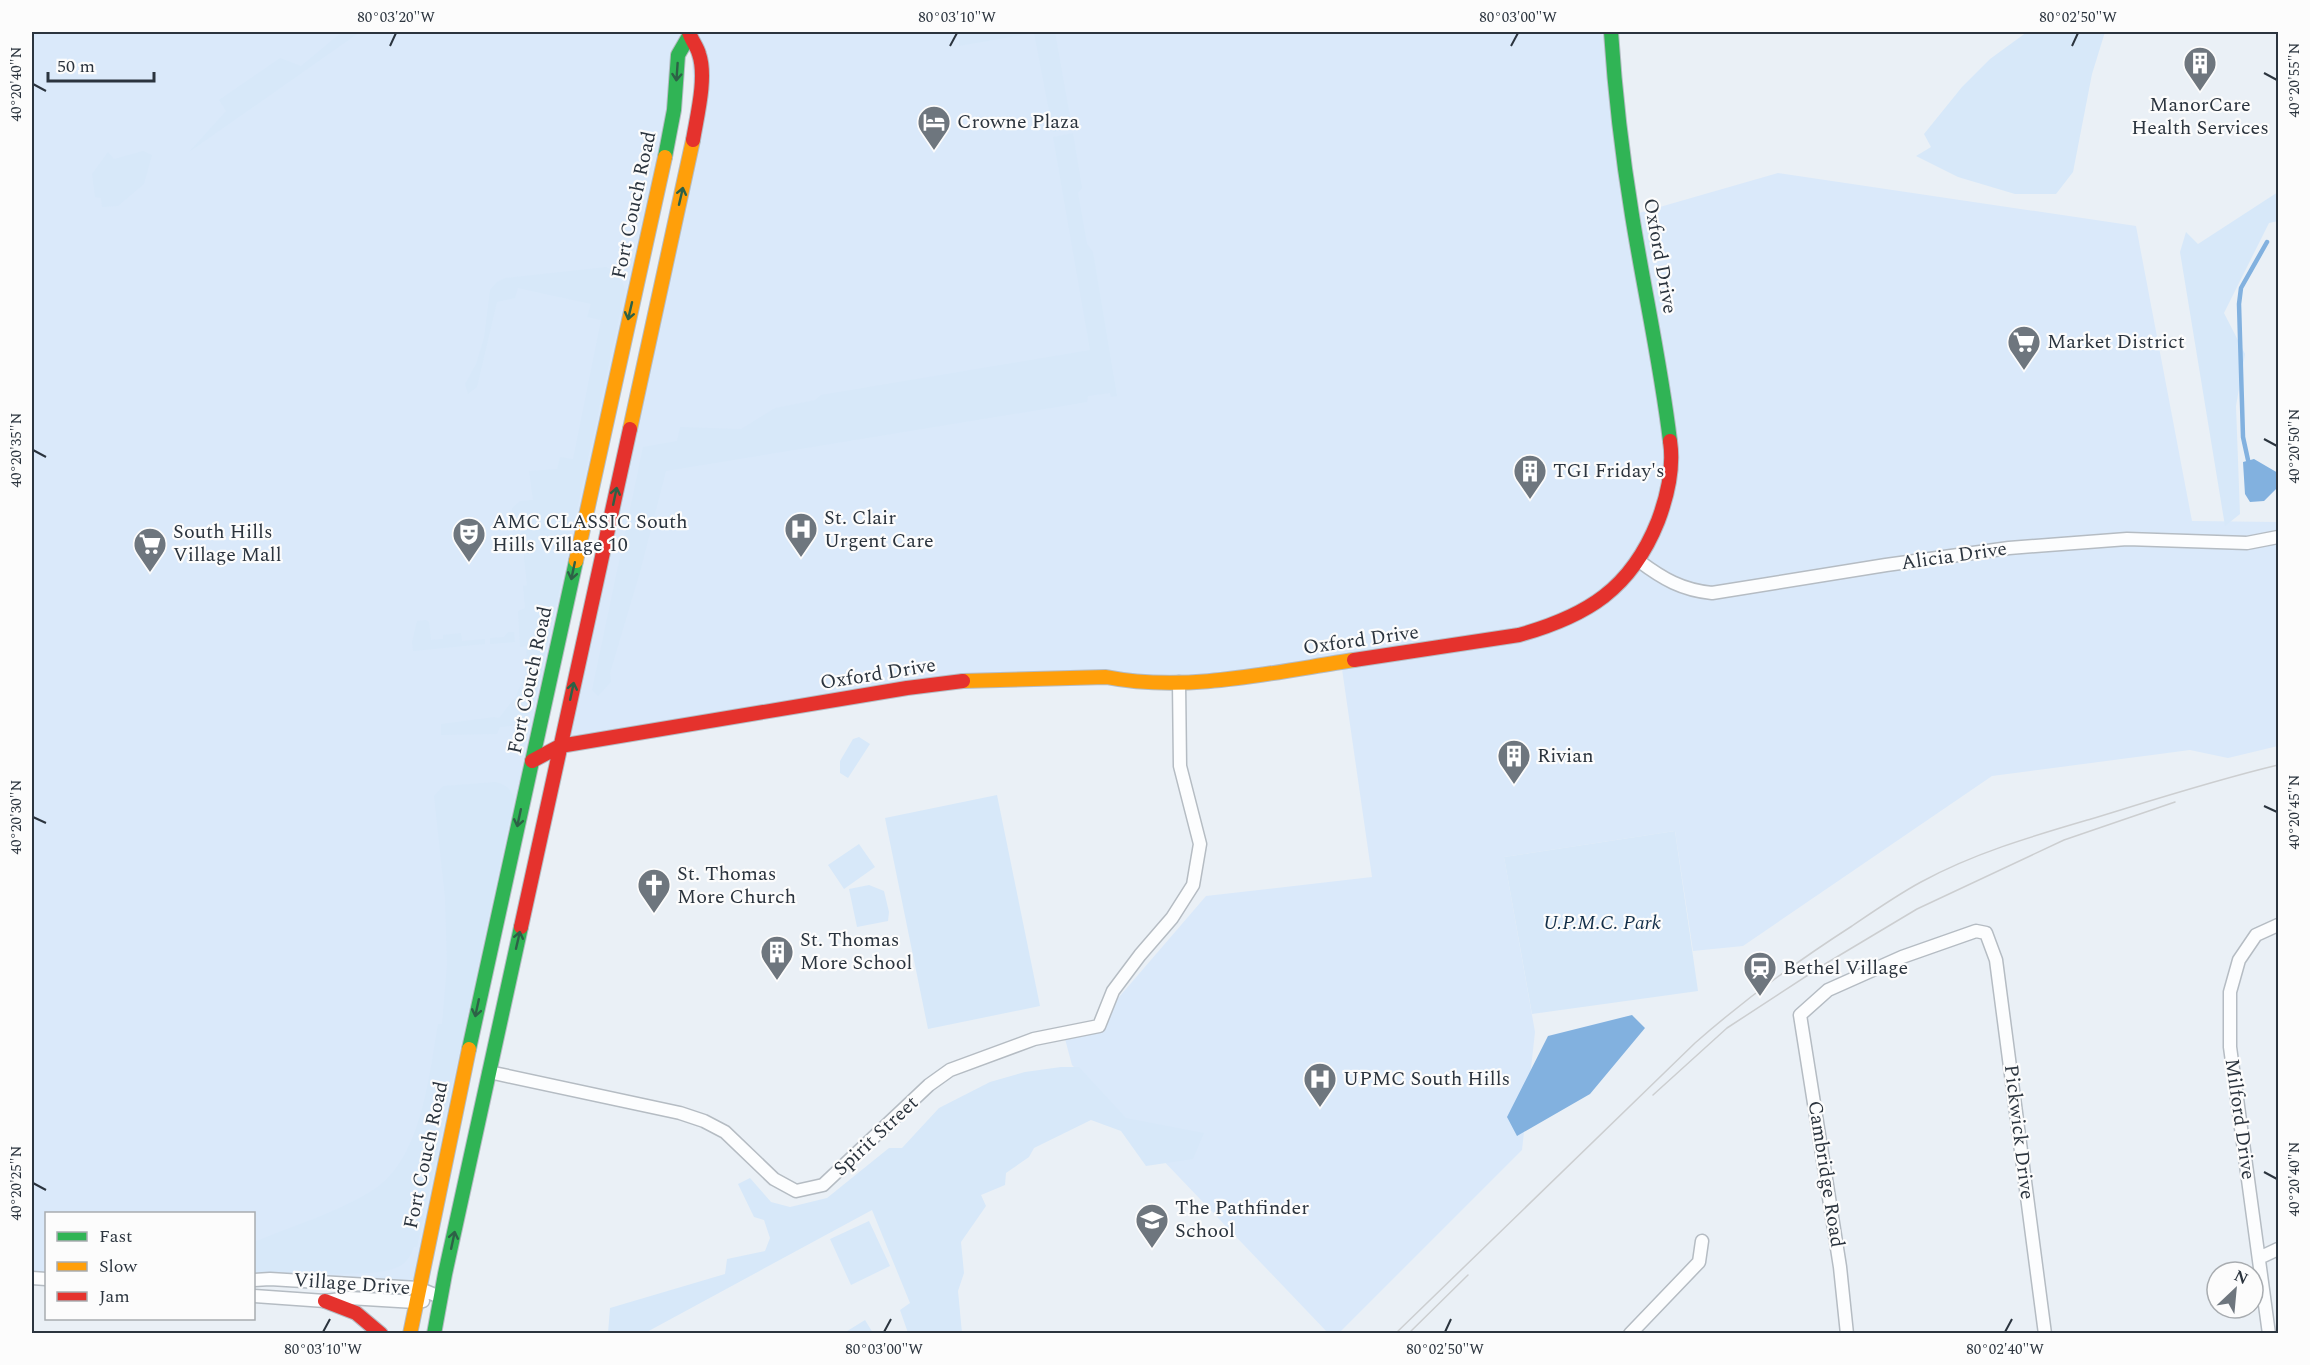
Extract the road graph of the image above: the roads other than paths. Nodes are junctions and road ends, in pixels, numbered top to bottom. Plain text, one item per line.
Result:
1 (1611, 32) edge
2 (689, 34) edge
3 (2278, 537) edge
4 (1639, 561) junction
5 (1179, 682) junction
6 (536, 739) junction
7 (560, 746) junction
8 (532, 760) junction
9 (2278, 925) edge
10 (1986, 933) joint
11 (489, 1072) junction
12 (1702, 1241) dead end
13 (2278, 1249) edge
14 (2259, 1258) junction
15 (255, 1280) edge
16 (416, 1295) junction
17 (255, 1296) edge
18 (441, 1297) junction
19 (325, 1301) junction
20 (381, 1334) edge
21 (410, 1334) edge
22 (434, 1334) edge
23 (1630, 1334) edge
24 (1847, 1334) edge
25 (2045, 1334) edge
26 (2269, 1334) edge

1 - 4 street, Oxford Drive
2 -> 6 street, Fort Couch Road
7 -> 2 street, Fort Couch Road
3 - 4 street, Alicia Drive
4 - 5 street, Oxford Drive
5 - 7 street, Oxford Drive
5 - 11 street, Spirit Street
6 - 7 street
6 - 8 street, Fort Couch Road
7 - 8 street, Oxford Drive
11 -> 7 street, Fort Couch Road
8 -> 16 street, Fort Couch Road
9 - 14 street, Milford Drive
10 - 24 street, Cambridge Road
10 - 25 street, Pickwick Drive
18 -> 11 street, Fort Couch Road
12 - 23 street
13 - 14 street
14 - 26 street, Milford Drive
15 - 16 street, Village Drive
16 - 18 street, Village Drive
16 - 19 street, Village Drive
16 - 21 street, Fort Couch Road
17 - 19 street, Village Drive
18 - 22 street, Fort Couch Road
19 - 20 street

